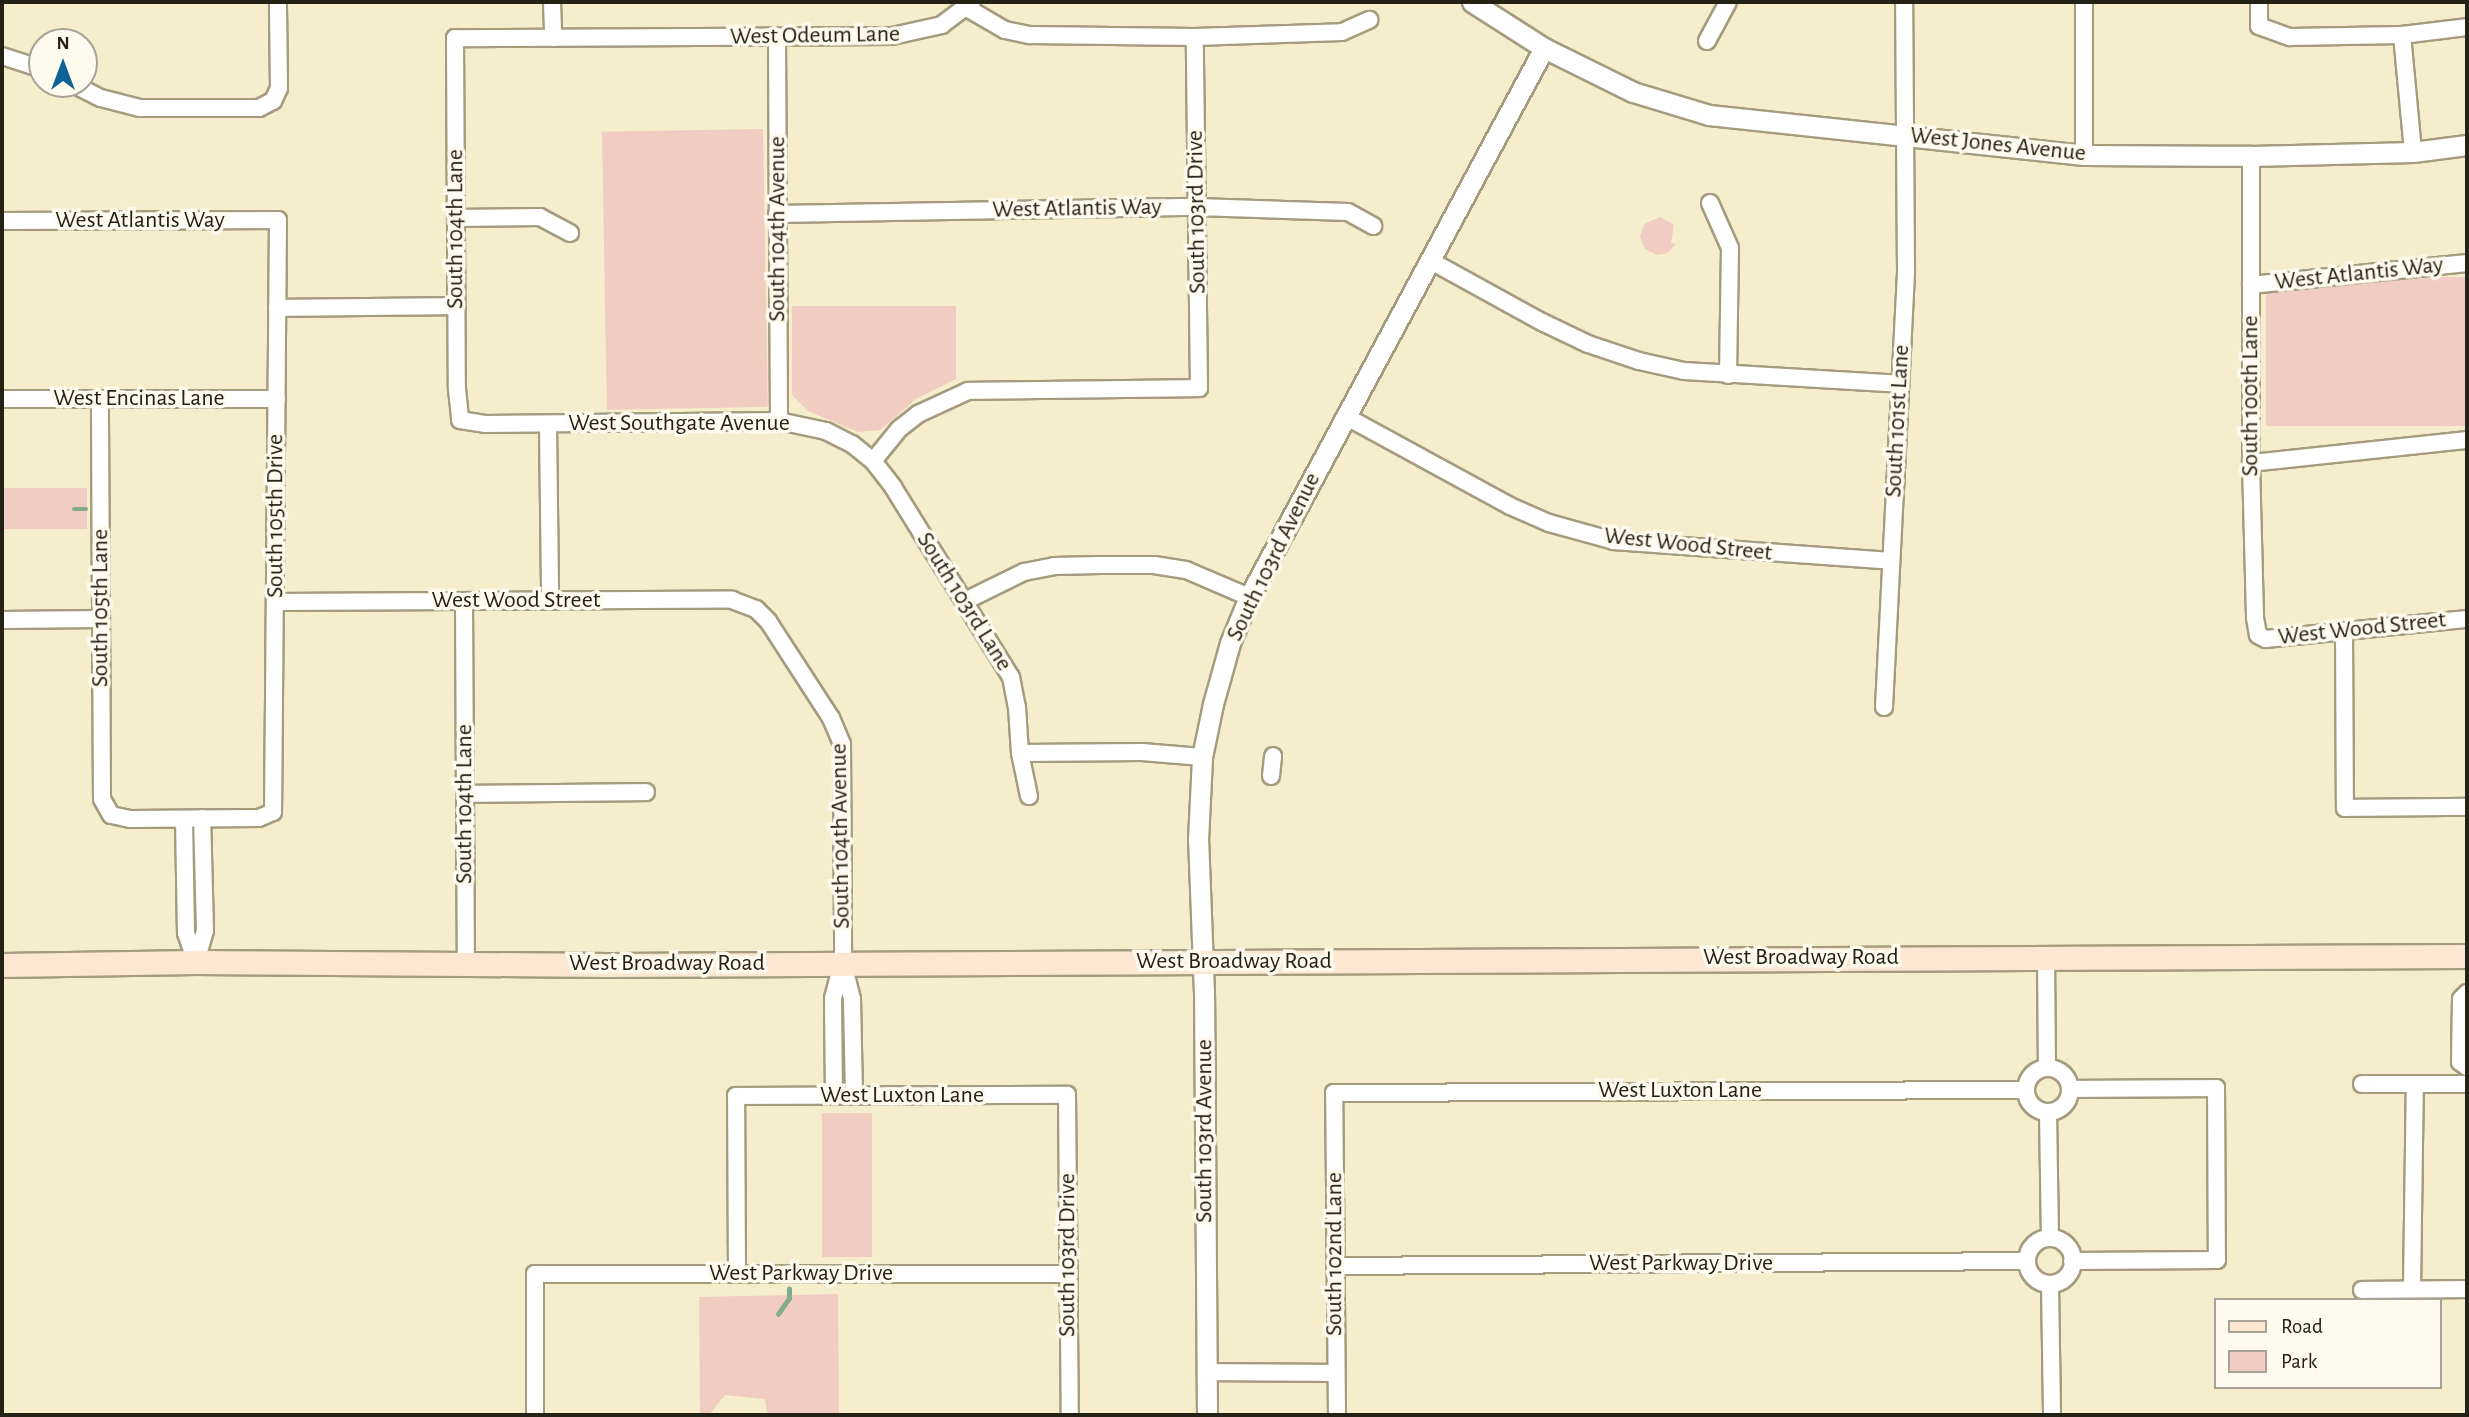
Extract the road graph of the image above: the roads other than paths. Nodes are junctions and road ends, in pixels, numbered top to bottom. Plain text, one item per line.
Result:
1 (278, 2) edge
2 (552, 2) edge
3 (1472, 2) edge
4 (1728, 2) edge
5 (1904, 2) edge
6 (2084, 2) edge
7 (2259, 2) edge
8 (969, 5) edge
9 (1369, 20) dead end
10 (2467, 27) edge
11 (2402, 34) junction
12 (1195, 37) junction
13 (455, 38) joint
14 (553, 38) junction
15 (777, 38) junction
16 (1707, 41) dead end
17 (1544, 48) junction
18 (2, 56) edge
19 (28, 64) edge
20 (98, 96) edge
21 (1907, 135) junction
22 (2467, 145) edge
23 (2413, 152) junction
24 (2084, 155) junction
25 (2251, 156) junction
26 (1710, 202) dead end
27 (1197, 207) junction
28 (777, 214) junction
29 (457, 218) junction
30 (278, 220) joint
31 (2, 221) edge
32 (1373, 226) dead end
33 (570, 233) dead end
34 (1431, 261) junction
35 (2467, 263) edge
36 (2251, 285) junction
37 (457, 306) junction
38 (277, 307) junction
39 (1728, 375) junction
40 (1900, 384) junction
41 (277, 398) junction
42 (2, 399) edge
43 (100, 399) junction
44 (1345, 416) junction
45 (460, 420) joint
46 (779, 421) junction
47 (548, 425) junction
48 (2467, 440) edge
49 (873, 461) junction
50 (2251, 463) junction
51 (1890, 561) junction
52 (1249, 597) junction
53 (464, 601) junction
54 (550, 601) junction
55 (965, 601) junction
56 (275, 602) junction
57 (756, 609) joint
58 (101, 619) junction
59 (2467, 619) edge
60 (2, 620) edge
61 (2344, 632) junction
62 (2258, 635) joint
63 (1884, 707) dead end
64 (1020, 753) junction
65 (1273, 756) dead end
66 (1202, 757) junction
67 (1270, 776) dead end
68 (646, 792) dead end
69 (466, 794) junction
70 (1029, 796) dead end
71 (2467, 807) edge
72 (202, 818) junction
73 (184, 819) junction
74 (2046, 956) junction
75 (2467, 956) edge
76 (196, 962) junction
77 (1202, 962) junction
78 (843, 963) junction
79 (2, 965) edge
80 (466, 966) junction
81 (2467, 993) edge
82 (2467, 1067) edge
83 (2047, 1068) junction
84 (2362, 1084) dead end
85 (2415, 1084) junction
86 (2467, 1084) edge
87 (2070, 1089) junction
88 (2025, 1090) junction
89 (1334, 1093) joint
90 (1067, 1095) joint
91 (834, 1096) junction
92 (854, 1096) junction
93 (2048, 1112) junction
94 (2050, 1238) junction
95 (2027, 1261) junction
96 (2072, 1261) junction
97 (1335, 1266) junction
98 (737, 1274) junction
99 (1067, 1274) junction
100 (2050, 1283) junction
101 (2412, 1289) junction
102 (2467, 1289) edge
103 (2362, 1290) dead end
104 (1207, 1372) junction
105 (1336, 1373) junction
106 (535, 1415) edge
107 (1070, 1415) edge
108 (1208, 1415) edge
109 (1337, 1415) edge
110 (2052, 1415) edge

1 - 20 street
2 - 14 street
3 - 17 street
4 - 16 street
5 - 21 street, South 101st Lane
6 - 24 street
7 - 11 street
8 - 12 street, West Odeum Lane
8 - 15 street, West Odeum Lane
9 - 12 street, West Odeum Lane
10 - 11 street
11 - 23 street
12 - 27 street, South 103rd Drive
13 - 14 street, West Odeum Lane
13 - 29 street, South 104th Lane
14 - 15 street, West Odeum Lane
15 - 28 street, South 104th Avenue
17 - 21 street, West Jones Avenue
17 - 34 street, South 103rd Avenue
18 - 19 street
21 - 24 street, West Jones Avenue
21 - 40 street, South 101st Lane
22 - 23 street, West Jones Avenue
23 - 25 street, West Jones Avenue
24 - 25 street, West Jones Avenue
25 - 36 street, South 100th Lane
26 - 39 street
27 - 28 street, West Atlantis Way
27 - 32 street, West Atlantis Way
27 - 49 street, South 103rd Drive
28 - 46 street, South 104th Avenue
29 - 33 street
29 - 37 street, South 104th Lane
30 - 31 street, West Atlantis Way
30 - 38 street, South 105th Drive
34 - 39 street
34 - 44 street, South 103rd Avenue
35 - 36 street, West Atlantis Way
36 - 50 street, South 100th Lane
37 - 38 street
37 - 45 street, South 104th Lane
38 - 41 street, South 105th Drive
39 - 40 street
40 - 51 street, South 101st Lane
41 - 43 street, West Encinas Lane
41 - 56 street, South 105th Drive
42 - 43 street, West Encinas Lane
43 - 58 street, South 105th Lane
44 - 51 street, West Wood Street
44 - 52 street, South 103rd Avenue
45 - 47 street, West Southgate Avenue
46 - 47 street, West Southgate Avenue
46 - 49 street, West Southgate Avenue
47 - 54 street
48 - 50 street
49 - 55 street, South 103rd Lane
50 - 62 street, South 100th Lane
51 - 63 street, South 101st Lane
52 - 55 street
52 - 66 street, South 103rd Avenue
53 - 54 street, West Wood Street
53 - 56 street, West Wood Street
53 - 69 street, South 104th Lane
54 - 57 street, West Wood Street
55 - 64 street, South 103rd Lane
56 - 72 street, South 105th Drive
57 - 78 street, South 104th Avenue
58 - 60 street
58 - 73 street, South 105th Lane
59 - 61 street, West Wood Street
61 - 62 street, West Wood Street
61 - 71 street
64 - 66 street
64 - 70 street, South 103rd Lane
65 - 67 street
66 - 77 street, South 103rd Avenue
68 - 69 street
69 - 80 street, South 104th Lane
72 - 73 street
72 - 76 street
73 - 76 street
74 - 75 main road, West Broadway Road
74 - 77 main road, West Broadway Road
74 - 83 street
76 - 79 main road, West Broadway Road
76 - 80 main road, West Broadway Road
77 - 78 main road, West Broadway Road
77 - 104 street, South 103rd Avenue
78 - 80 main road, West Broadway Road
78 - 91 street
78 - 92 street
81 - 82 street
83 - 87 street
83 - 88 street
84 - 85 street
85 - 86 street
85 - 101 street
87 - 93 street
87 - 96 street
88 - 89 street, West Luxton Lane
88 - 93 street
89 - 97 street, South 102nd Lane
90 - 92 street, West Luxton Lane
90 - 99 street, South 103rd Drive
91 - 92 street, West Luxton Lane
91 - 98 street, West Luxton Lane
93 - 94 street
94 - 95 street
94 - 96 street
95 - 97 street, West Parkway Drive
95 - 100 street
96 - 100 street
97 - 105 street, South 102nd Lane
98 - 99 street, West Parkway Drive
98 - 106 street, West Parkway Drive
99 - 107 street, South 103rd Drive
100 - 110 street
101 - 102 street
101 - 103 street
104 - 105 street
104 - 108 street, South 103rd Avenue
105 - 109 street, South 102nd Lane

